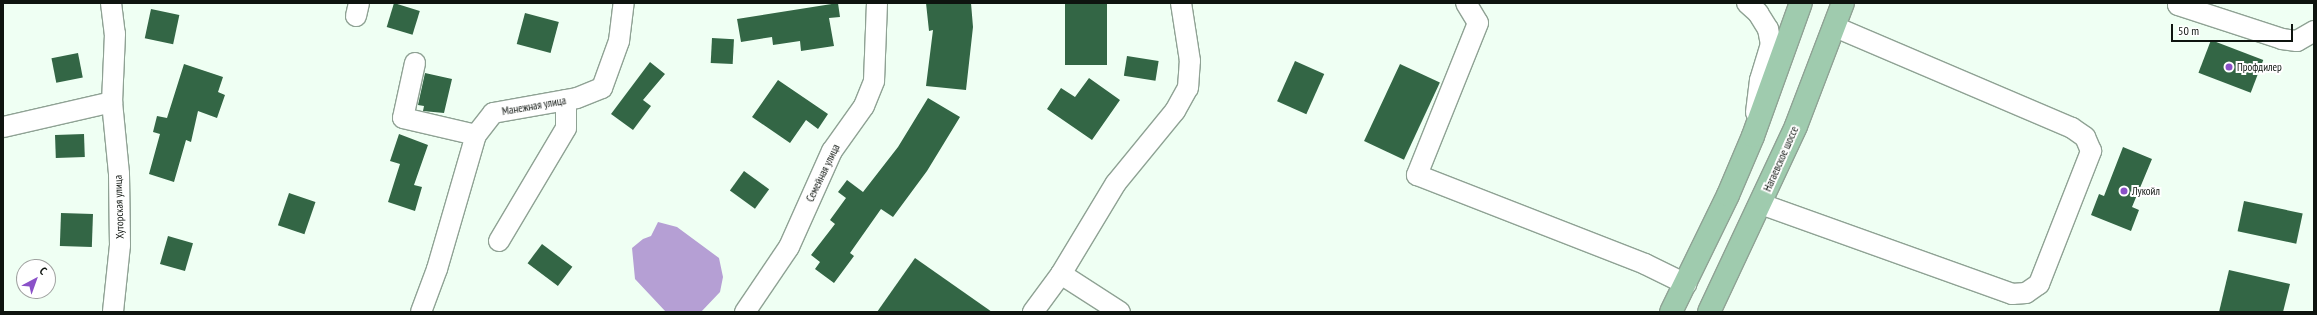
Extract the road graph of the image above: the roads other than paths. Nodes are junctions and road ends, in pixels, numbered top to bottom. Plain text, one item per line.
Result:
1 (111, 3) edge
2 (624, 3) edge
3 (877, 3) edge
4 (1181, 3) edge
5 (1466, 3) edge
6 (1747, 3) edge
7 (1801, 3) edge
8 (1843, 3) edge
9 (2176, 4) edge
10 (1835, 27) junction
11 (2314, 31) edge
12 (415, 63) dead end
13 (566, 100) junction
14 (112, 102) junction
15 (3, 127) edge
16 (476, 135) junction
17 (1753, 136) junction
18 (1761, 204) junction
19 (499, 241) dead end
20 (1061, 274) junction
21 (1686, 284) junction
22 (113, 312) edge
23 (421, 312) edge
24 (745, 312) edge
25 (1033, 312) edge
26 (1120, 312) edge
27 (1671, 312) edge
28 (1710, 312) edge

1 - 14 street, Хуторская улица
2 - 13 street, Манежная улица
3 - 24 street, Семейная улица
4 - 20 street
5 - 21 street
6 - 17 street
7 - 17 main road
8 - 10 main road, Нагаевское шоссе
9 - 11 street
10 - 18 main road, Нагаевское шоссе
10 - 18 street
12 - 16 street
13 - 16 street, Манежная улица
13 - 19 street
14 - 15 street
14 - 22 street, Хуторская улица
16 - 23 street, Манежная улица
17 - 21 main road
18 - 28 main road, Нагаевское шоссе
20 - 25 street
20 - 26 street
21 - 27 main road

